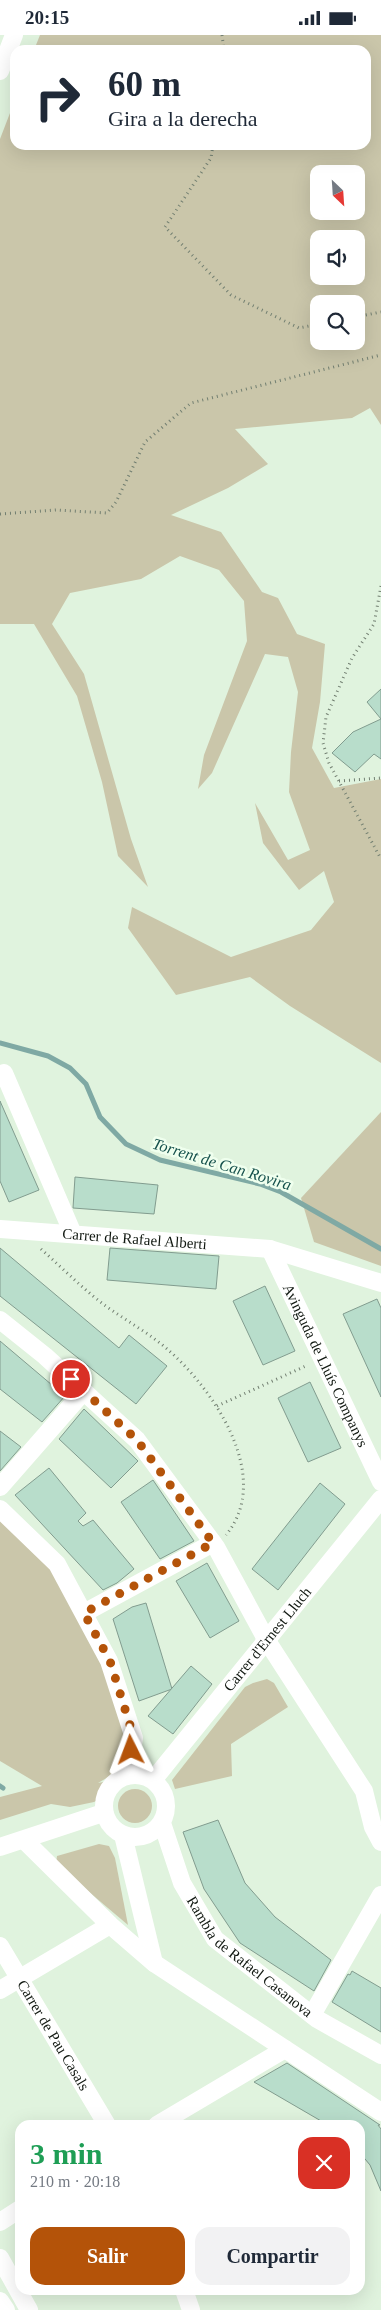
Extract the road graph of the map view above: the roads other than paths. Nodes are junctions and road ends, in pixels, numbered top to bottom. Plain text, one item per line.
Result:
1 (10, 45) edge
2 (0, 71) edge
3 (4, 1073) dead end
4 (0, 1229) edge
5 (73, 1234) junction
6 (270, 1249) junction
7 (381, 1283) edge
8 (0, 1320) edge
9 (84, 1391) junction
10 (381, 1482) edge
11 (0, 1487) edge
12 (381, 1499) edge
13 (0, 1509) edge
14 (214, 1545) junction
15 (84, 1613) junction
16 (267, 1641) junction
17 (129, 1775) junction
18 (154, 1779) junction
19 (364, 1791) junction
20 (381, 1798) edge
21 (103, 1813) junction
22 (162, 1823) junction
23 (123, 1835) junction
24 (24, 1840) junction
25 (381, 1842) edge
26 (0, 1847) edge
27 (381, 1895) edge
28 (110, 1925) junction
29 (0, 1945) edge
30 (154, 1963) junction
31 (20, 1978) junction
32 (0, 1990) edge
33 (312, 2015) junction
34 (285, 2049) junction
35 (381, 2055) edge
36 (381, 2112) edge
37 (105, 2120) edge
38 (166, 2120) edge
39 (15, 2212) edge
40 (0, 2222) edge
41 (0, 2258) edge
42 (15, 2284) edge
43 (21, 2295) edge
44 (186, 2295) edge
45 (0, 2301) edge
46 (6, 2310) edge
47 (30, 2310) edge
48 (191, 2310) edge

1 - 2 street
3 - 5 street
4 - 5 street, Carrer de Rafael Alberti
5 - 6 street, Carrer de Rafael Alberti
6 - 7 street, Carrer de Rafael Alberti
6 - 10 street, Avinguda de Lluís Companys
8 - 9 street
9 - 11 street
9 - 14 street
12 - 16 street, Carrer d'Ernest Lluch
13 - 15 street
14 - 15 street
14 - 16 street
15 - 17 street
16 - 18 street, Carrer d'Ernest Lluch
16 - 19 street
17 - 18 street
17 - 21 street
18 - 22 street
19 - 20 street
19 - 25 street
21 - 23 street
21 - 24 street
22 - 23 street
22 - 33 street, Rambla de Rafael Casanova
23 - 30 street
24 - 26 street
24 - 28 street
27 - 33 street
28 - 30 street
28 - 31 street
29 - 31 street, Carrer de Pau Casals
30 - 34 street
31 - 32 street
31 - 37 street, Carrer de Pau Casals
33 - 35 street, Rambla de Rafael Casanova
34 - 36 street
34 - 38 street
39 - 40 street
41 - 42 street
43 - 47 street
44 - 48 street
45 - 46 street

